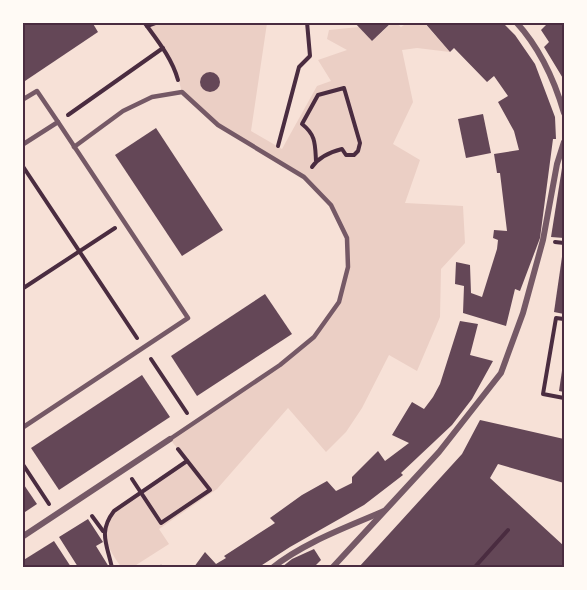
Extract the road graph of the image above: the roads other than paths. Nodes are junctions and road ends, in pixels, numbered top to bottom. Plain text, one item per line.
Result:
1 (516, 22) edge
2 (22, 100) edge
3 (564, 113) edge
4 (58, 122) junction
5 (564, 142) edge
6 (22, 146) edge
7 (75, 147) junction
8 (22, 428) edge
9 (170, 439) joint
10 (387, 510) junction
11 (22, 537) edge
12 (272, 567) edge
13 (332, 567) edge

1 - 3 street
2 - 4 lane
4 - 6 lane
4 - 7 lane
5 - 10 street
7 - 8 lane
7 - 9 lane
9 - 11 street
10 - 12 street
10 - 13 street

